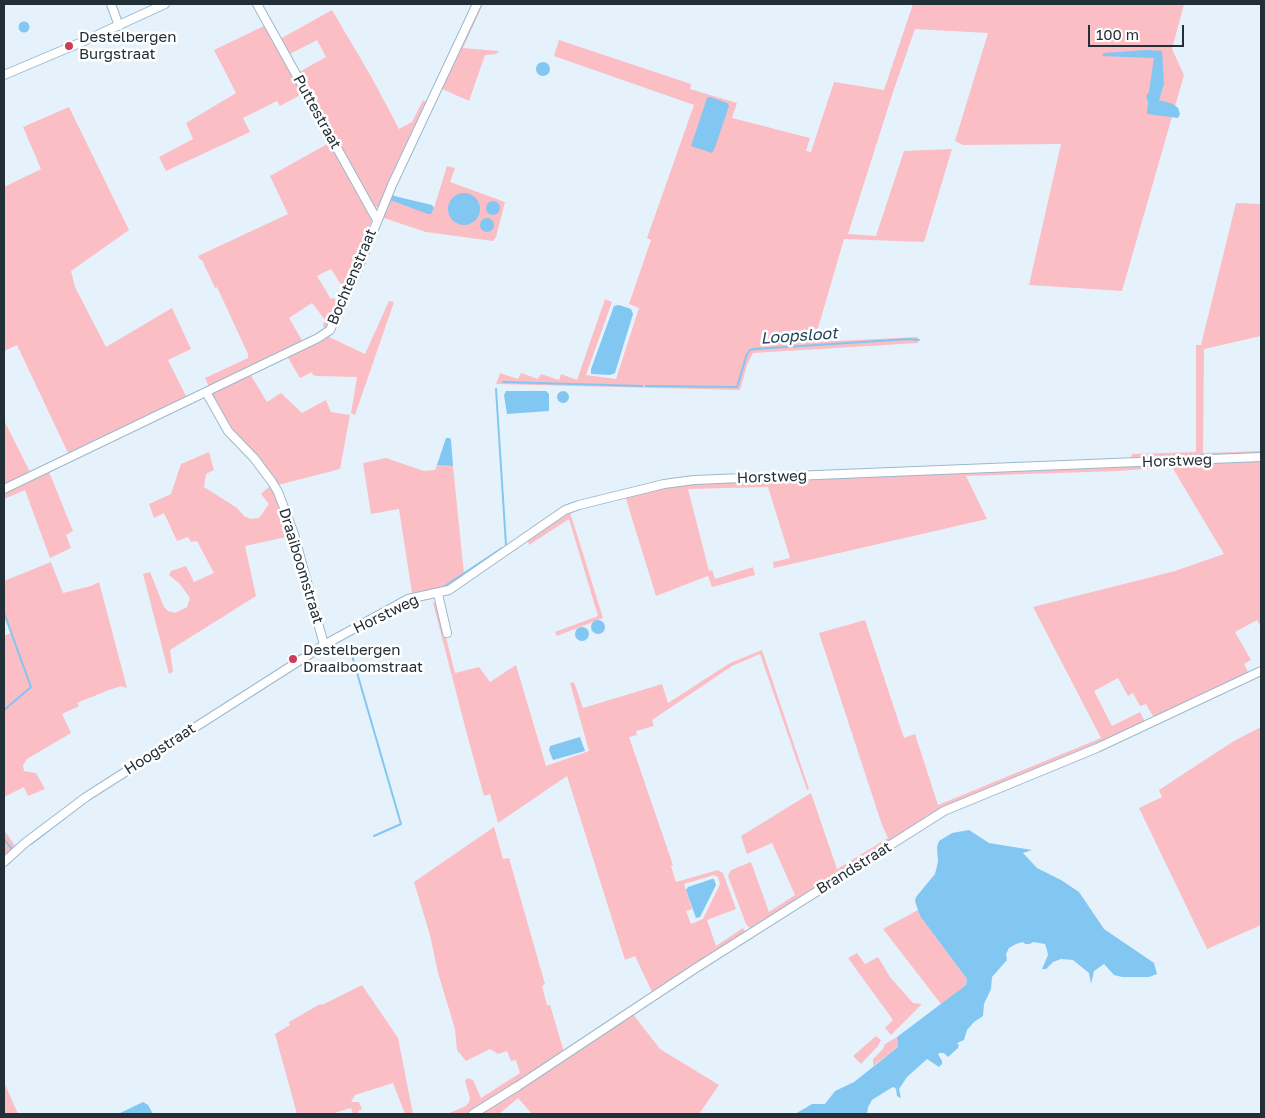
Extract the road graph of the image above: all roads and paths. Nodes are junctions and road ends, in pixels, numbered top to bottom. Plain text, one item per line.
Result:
1 (111, 4) edge
2 (165, 4) edge
3 (257, 4) edge
4 (477, 4) edge
5 (119, 26) junction
6 (4, 75) edge
7 (377, 220) junction
8 (206, 392) junction
9 (1261, 457) edge
10 (4, 489) edge
11 (438, 594) junction
12 (447, 633) dead end
13 (324, 645) junction
14 (1261, 671) edge
15 (4, 862) edge
16 (473, 1114) edge

1 - 5 street
2 - 5 street
3 - 7 street, Puttestraat
4 - 7 street, Bochtenstraat
5 - 6 street
7 - 8 street, Bochtenstraat
8 - 10 street, Bochtenstraat
8 - 13 street, Draaiboomstraat
9 - 11 street, Horstweg
11 - 12 street
11 - 13 street, Horstweg
13 - 15 street, Hoogstraat
14 - 16 street, Brandstraat

